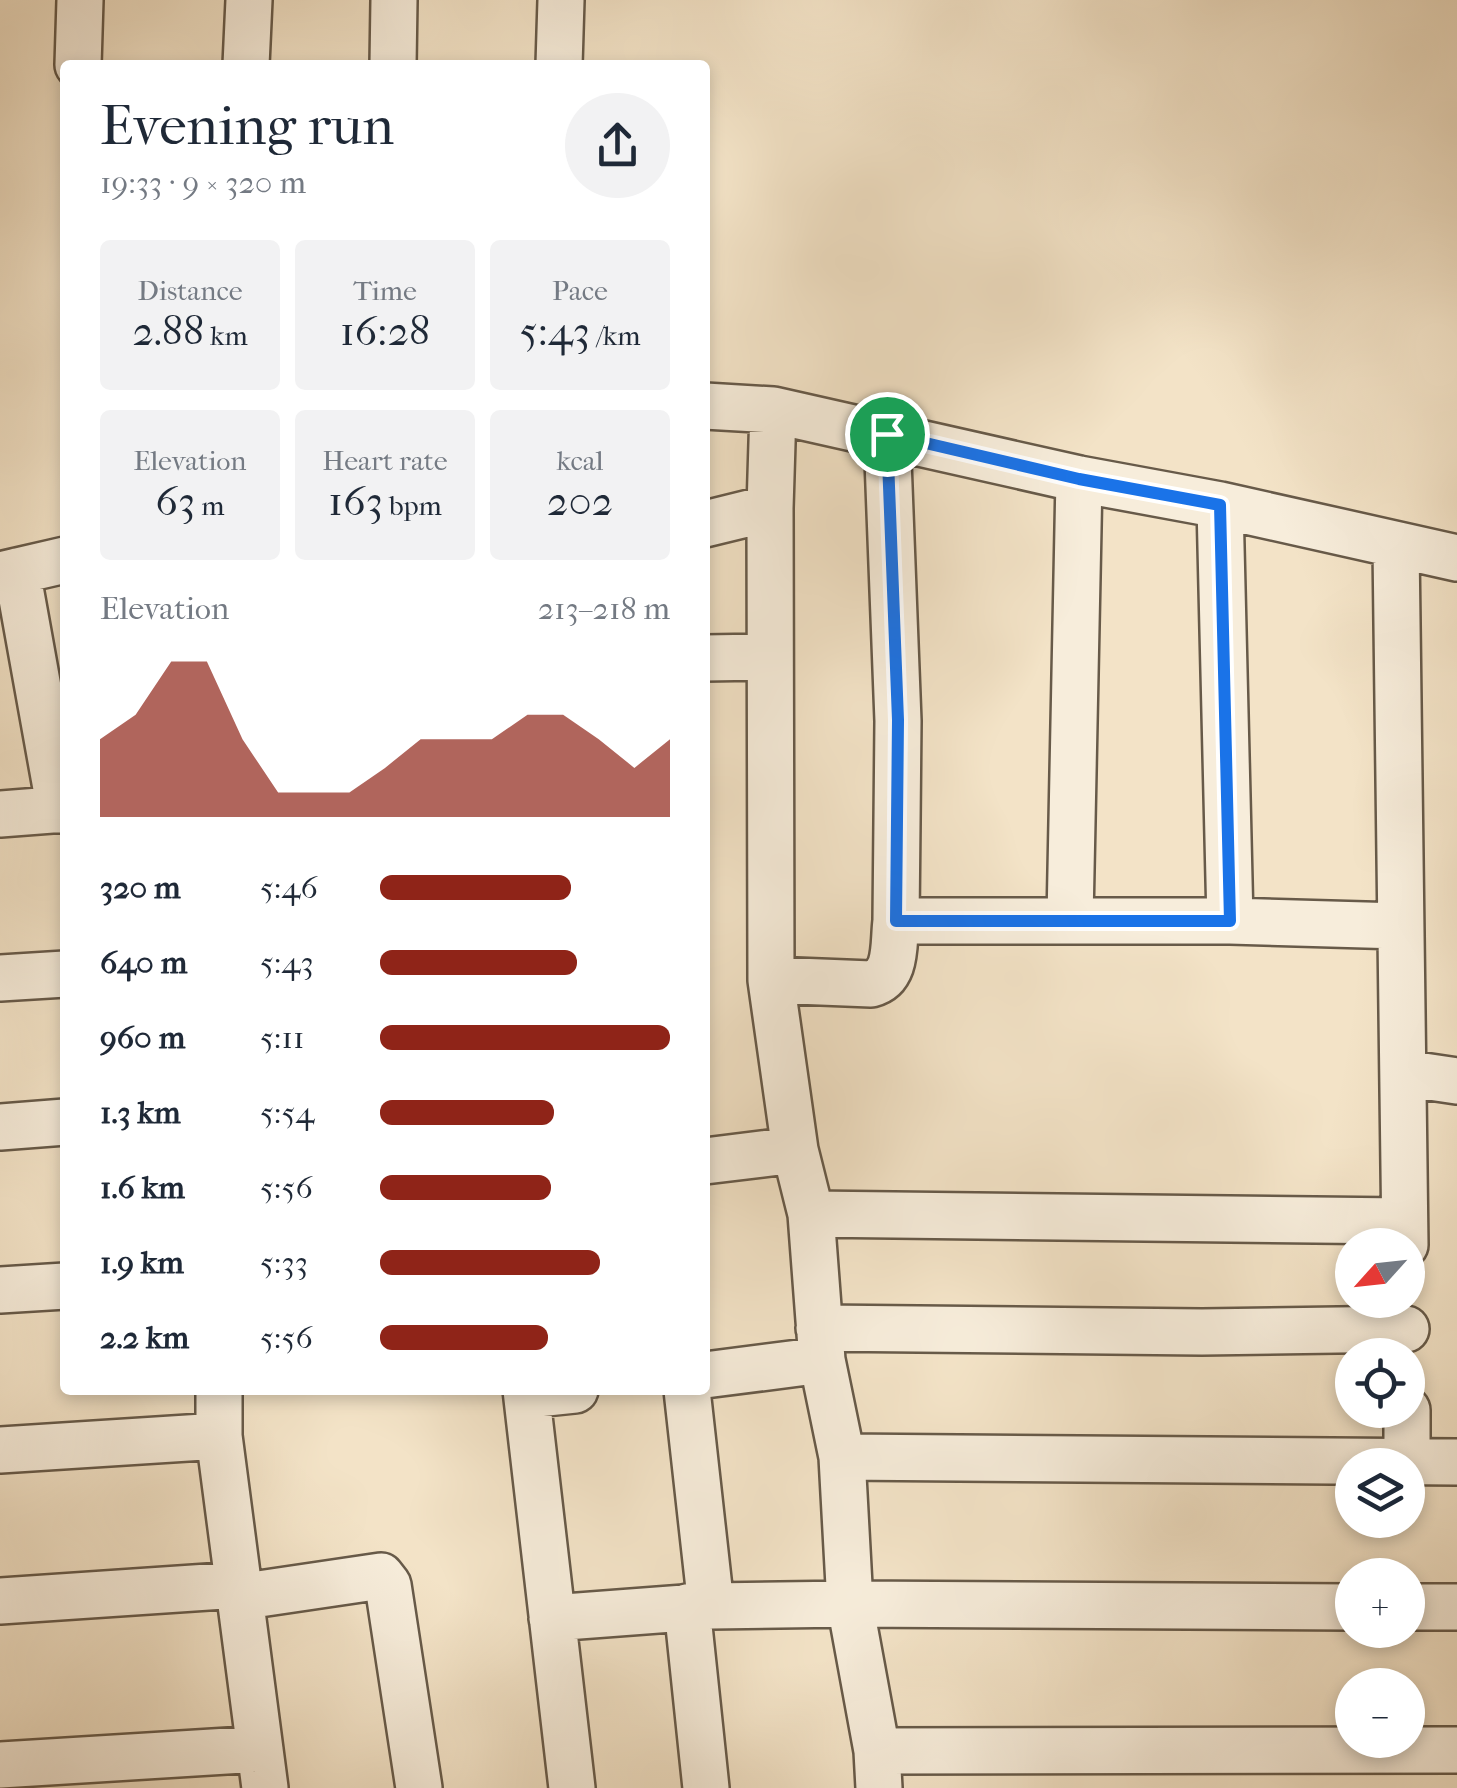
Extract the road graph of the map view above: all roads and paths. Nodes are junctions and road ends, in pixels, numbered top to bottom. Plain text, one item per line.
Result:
1 (80, 0) edge
2 (250, 0) edge
3 (394, 0) edge
4 (561, 0) edge
5 (78, 60) edge
6 (246, 60) edge
7 (392, 60) edge
8 (559, 60) edge
9 (710, 406) edge
10 (773, 410) junction
11 (887, 434) junction
12 (1079, 479) junction
13 (1220, 505) junction
14 (770, 508) junction
15 (710, 523) edge
16 (1396, 546) junction
17 (1457, 558) edge
18 (60, 561) edge
19 (8, 573) edge
20 (770, 656) junction
21 (710, 658) edge
22 (60, 800) edge
23 (60, 809) edge
24 (0, 814) edge
25 (1070, 919) junction
26 (896, 921) junction
27 (1230, 921) junction
28 (1400, 926) junction
29 (60, 974) edge
30 (0, 978) edge
31 (771, 980) junction
32 (1402, 1073) junction
33 (1457, 1082) edge
34 (60, 1122) edge
35 (0, 1127) edge
36 (795, 1150) junction
37 (710, 1160) edge
38 (811, 1214) junction
39 (1404, 1228) edge
40 (1335, 1231) edge
41 (60, 1286) edge
42 (0, 1290) edge
43 (1406, 1328) edge
44 (821, 1344) junction
45 (710, 1374) edge
46 (218, 1395) edge
47 (526, 1395) edge
48 (686, 1395) edge
49 (219, 1436) junction
50 (0, 1450) edge
51 (842, 1457) junction
52 (1335, 1461) edge
53 (1425, 1462) edge
54 (1457, 1462) edge
55 (239, 1590) junction
56 (0, 1601) edge
57 (850, 1604) junction
58 (699, 1606) junction
59 (1335, 1607) edge
60 (1425, 1607) edge
61 (1457, 1607) edge
62 (552, 1618) junction
63 (1431, 1763) edge
64 (0, 1766) edge
65 (262, 1769) edge
66 (878, 1770) edge
67 (419, 1788) edge
68 (572, 1788) edge
69 (706, 1788) edge

1 - 5 street
2 - 6 street
3 - 7 street
4 - 8 street
9 - 10 street
10 - 11 street
10 - 14 street
11 - 12 street
11 - 26 street
12 - 13 street
12 - 25 street
13 - 16 street
13 - 27 street
14 - 15 street
14 - 20 street
16 - 17 street
16 - 28 street
18 - 19 street
19 - 22 street
20 - 21 street
20 - 31 street
23 - 24 street
25 - 26 street
25 - 27 street
26 - 31 street
27 - 28 street
28 - 32 street
29 - 30 street
31 - 36 street
32 - 33 street
32 - 39 street
34 - 35 street
36 - 37 street
36 - 38 street
38 - 40 street
38 - 44 street
41 - 42 street
43 - 44 street
44 - 45 street
44 - 51 street
46 - 49 street
47 - 62 street
48 - 58 street
49 - 50 street
49 - 55 street
51 - 52 street
51 - 57 street
53 - 54 street
55 - 56 street
55 - 65 street
55 - 67 street
57 - 58 street
57 - 59 street
57 - 66 street
58 - 62 street
58 - 69 street
60 - 61 street
62 - 68 street
63 - 66 street
64 - 65 street

